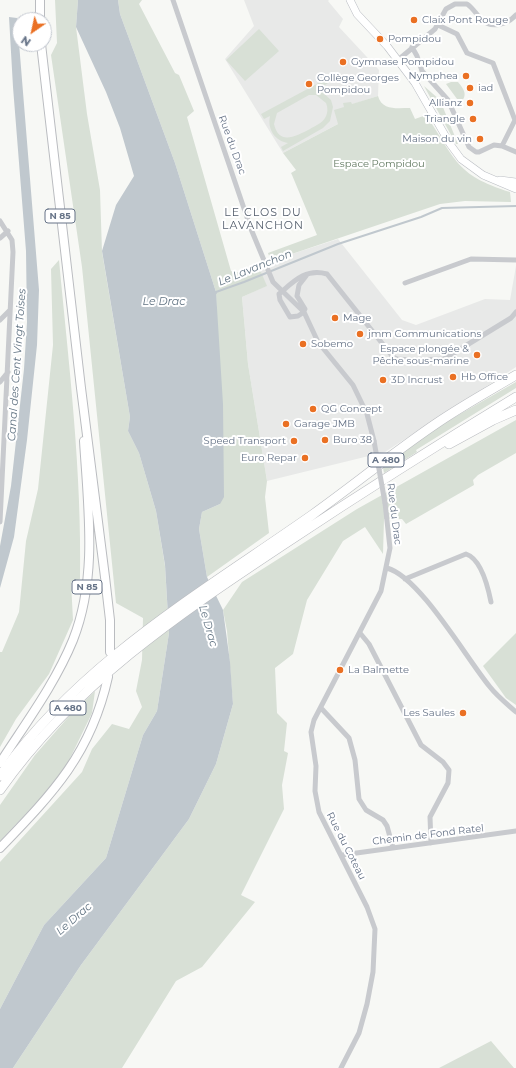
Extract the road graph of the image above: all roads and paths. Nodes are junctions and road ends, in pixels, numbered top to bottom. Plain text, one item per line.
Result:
1 (40, 0) edge
2 (173, 0) edge
3 (350, 0) edge
4 (40, 12) edge
5 (516, 15) edge
6 (438, 25) junction
7 (412, 47) junction
8 (42, 52) edge
9 (398, 60) junction
10 (502, 146) junction
11 (516, 152) edge
12 (492, 179) junction
13 (516, 182) edge
14 (516, 188) edge
15 (0, 221) edge
16 (8, 232) junction
17 (0, 238) edge
18 (516, 260) edge
19 (307, 274) junction
20 (405, 283) dead end
21 (282, 292) junction
22 (10, 310) junction
23 (304, 312) junction
24 (516, 312) edge
25 (0, 320) edge
26 (8, 372) junction
27 (516, 375) edge
28 (0, 382) edge
29 (81, 388) junction
30 (516, 397) edge
31 (516, 410) edge
32 (429, 450) junction
33 (0, 522) edge
34 (259, 556) junction
35 (387, 568) junction
36 (405, 578) junction
37 (491, 602) dead end
38 (360, 633) junction
39 (110, 652) dead end
40 (108, 677) dead end
41 (320, 708) junction
42 (516, 712) edge
43 (0, 763) edge
44 (0, 776) edge
45 (0, 790) edge
46 (516, 831) edge
47 (431, 843) junction
48 (0, 848) edge
49 (393, 848) junction
50 (342, 855) junction
51 (341, 1068) edge

1 - 4 highway
2 - 21 street, Rue du Drac
3 - 9 main road
5 - 6 street
6 - 7 street
6 - 10 street
7 - 9 street
7 - 10 street
8 - 29 highway, N 85
9 - 12 main road
10 - 11 street
12 - 13 main road
12 - 14 main road
15 - 16 street
16 - 17 street
16 - 22 street
18 - 20 street
19 - 21 street
19 - 23 street
19 - 24 street
21 - 23 street, Rue du Drac
21 - 23 street
22 - 25 street
22 - 26 street
23 - 35 street, Rue du Drac, bridge
26 - 28 street
26 - 33 street
27 - 34 highway, A 480
29 - 39 highway, N 85
29 - 43 highway, N 85
30 - 32 highway, A 480
31 - 32 highway
32 - 34 highway, A 480
34 - 44 highway, A 480
34 - 45 highway, A 480
35 - 36 street
35 - 38 street, Rue du Coteau
36 - 37 street
36 - 42 street
38 - 41 street, Rue du Coteau
38 - 47 street
40 - 48 highway
41 - 49 street
41 - 50 street, Rue du Coteau
46 - 47 street, Chemin de Fond Ratel
47 - 49 street, Chemin de Fond Ratel
49 - 50 street, Chemin de Fond Ratel
50 - 51 street, Rue du Coteau

